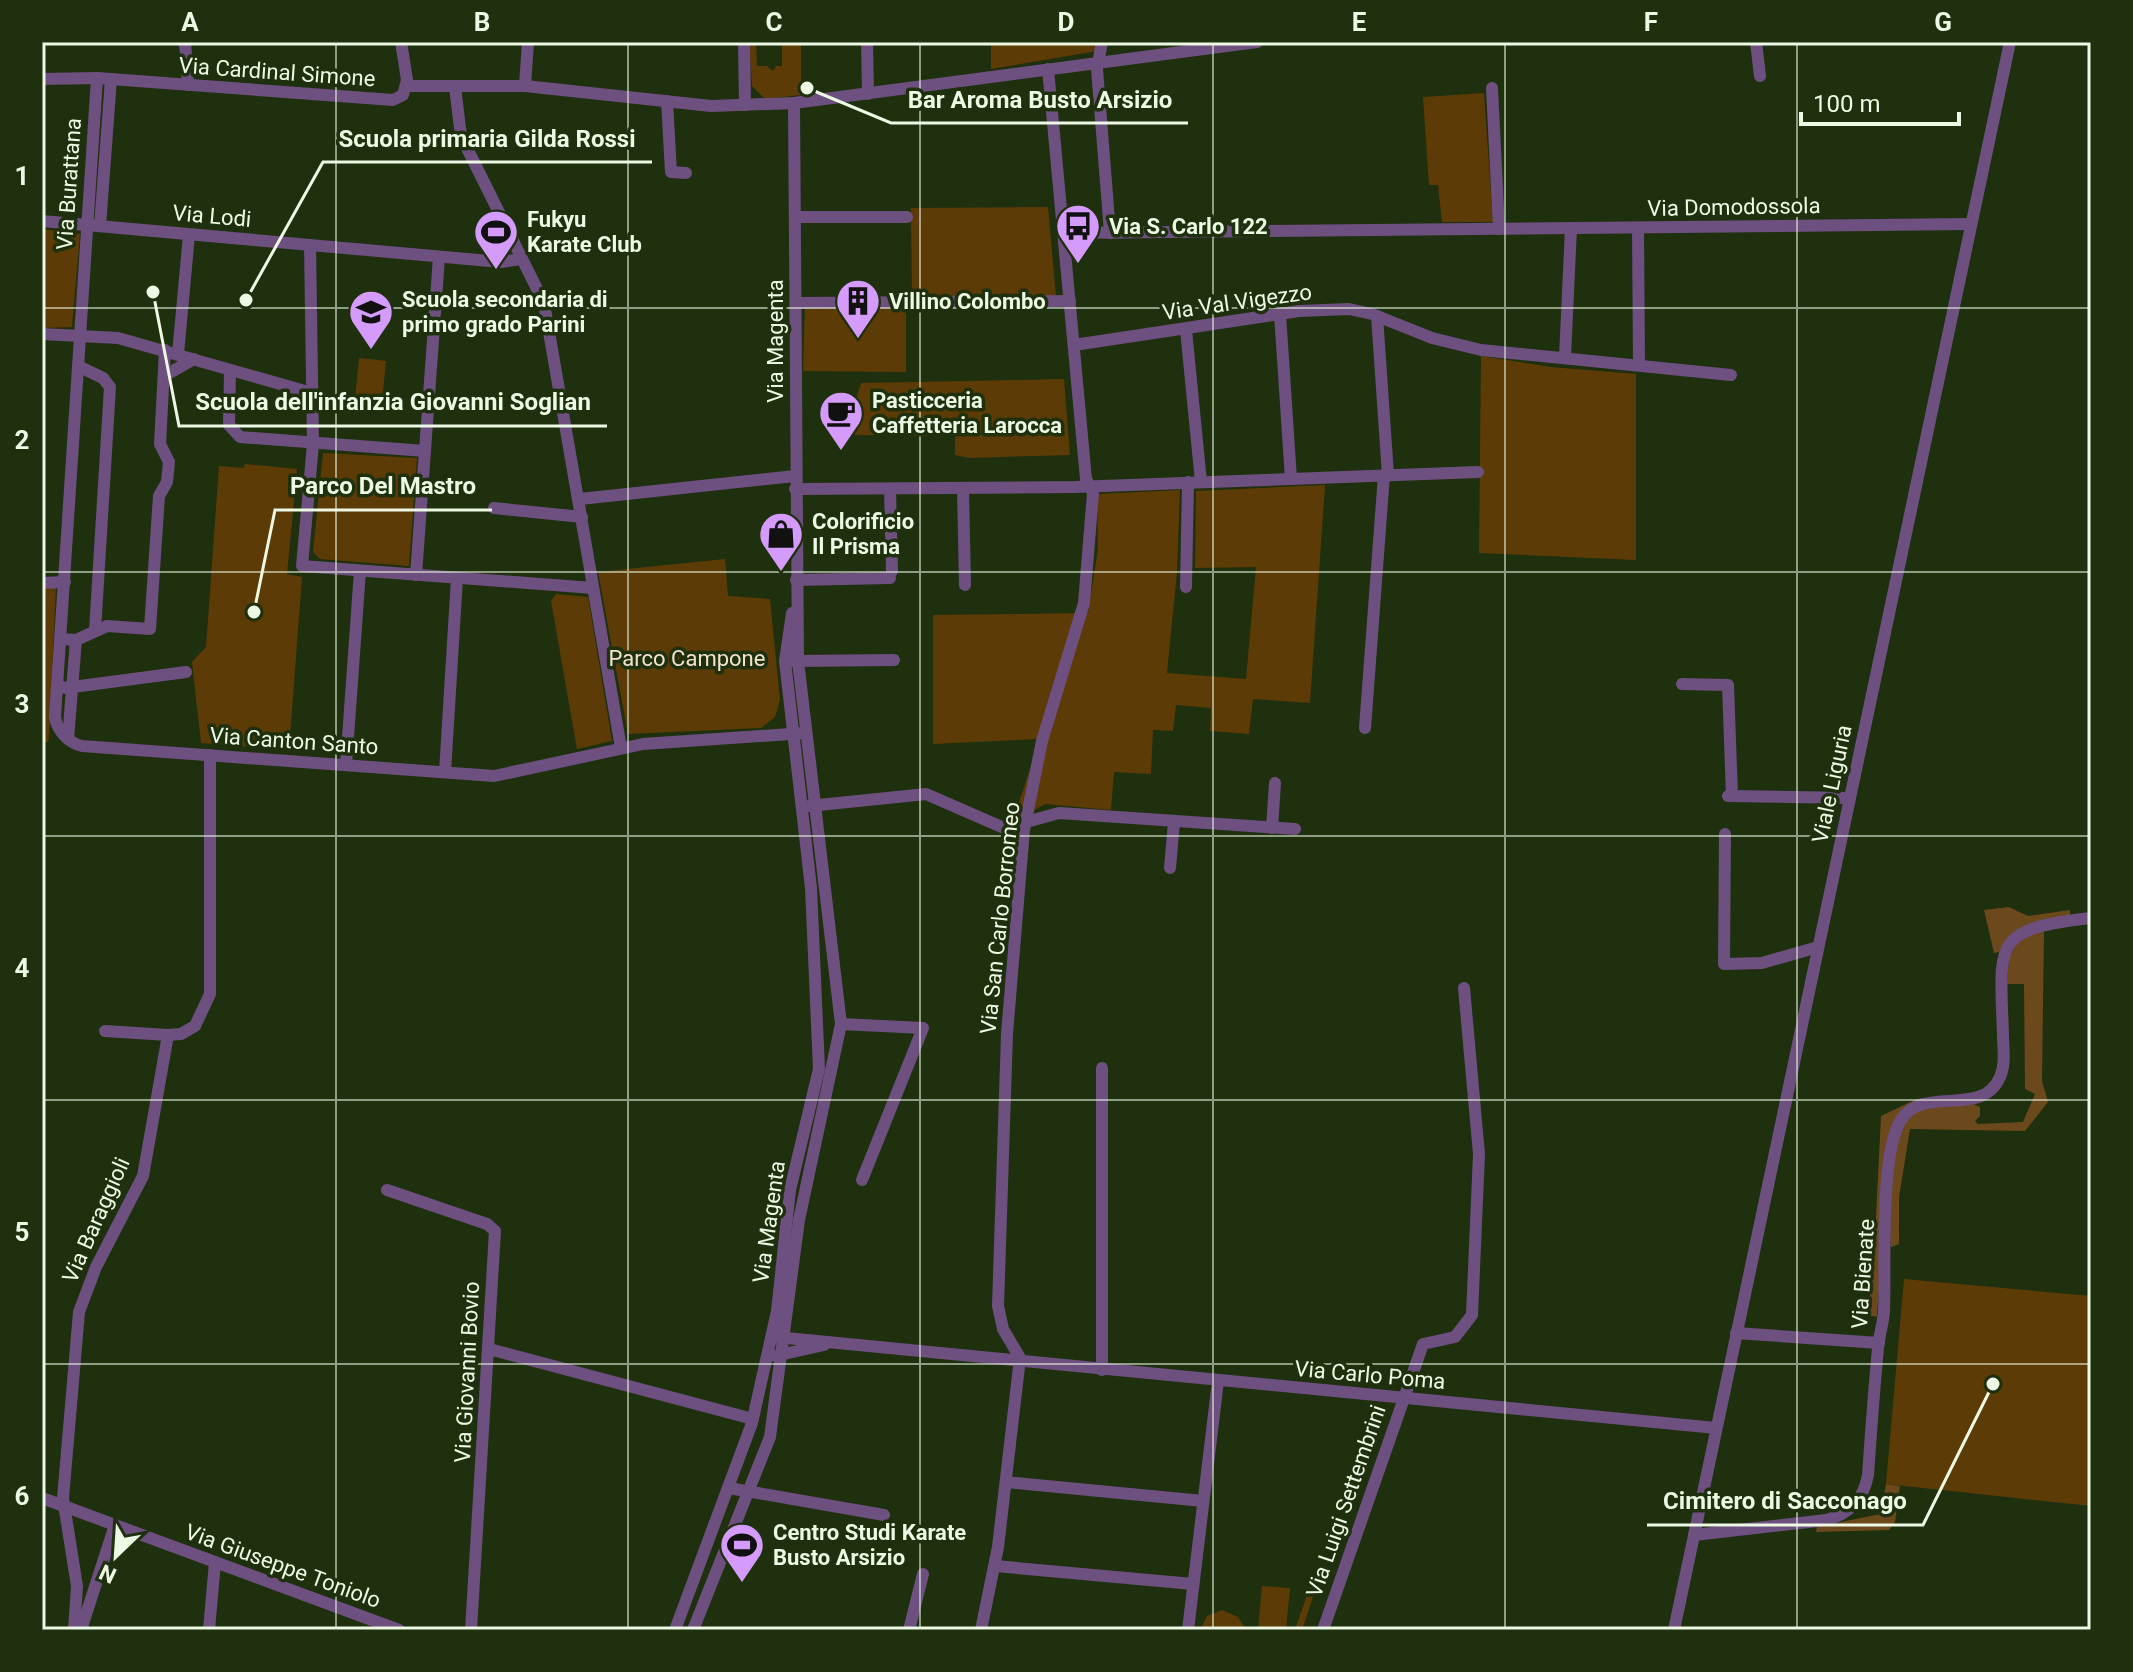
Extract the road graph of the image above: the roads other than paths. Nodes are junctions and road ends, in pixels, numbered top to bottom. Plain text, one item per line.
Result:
1 (185, 42) edge
2 (401, 42) edge
3 (528, 42) edge
4 (744, 42) edge
5 (867, 42) edge
6 (1102, 42) edge
7 (1257, 42) edge
8 (1756, 42) edge
9 (2010, 42) edge
10 (1099, 61) junction
11 (1048, 69) junction
12 (1760, 76) dead end
13 (97, 78) junction
14 (42, 79) edge
15 (111, 79) junction
16 (188, 85) junction
17 (407, 86) junction
18 (525, 86) junction
19 (455, 87) junction
20 (1492, 88) dead end
21 (868, 94) junction
22 (667, 101) junction
23 (794, 103) junction
24 (745, 105) junction
25 (686, 173) dead end
26 (795, 217) junction
27 (907, 217) dead end
28 (42, 221) edge
29 (1970, 224) junction
30 (86, 225) junction
31 (100, 226) junction
32 (1571, 228) junction
33 (1638, 228) junction
34 (1499, 229) junction
35 (1064, 233) junction
36 (1110, 233) junction
37 (189, 235) junction
38 (310, 245) junction
39 (439, 257) junction
40 (521, 259) junction
41 (1070, 301) junction
42 (796, 303) junction
43 (1280, 314) junction
44 (1377, 316) junction
45 (1186, 330) junction
46 (42, 334) edge
47 (79, 334) junction
48 (1074, 345) junction
49 (172, 352) junction
50 (1565, 357) junction
51 (194, 359) junction
52 (1639, 364) junction
53 (78, 366) junction
54 (230, 371) junction
55 (1731, 375) dead end
56 (164, 376) junction
57 (312, 393) junction
58 (313, 444) junction
59 (425, 451) junction
60 (1478, 472) dead end
61 (1386, 475) junction
62 (1291, 479) junction
63 (1194, 482) junction
64 (795, 483) junction
65 (1090, 485) junction
66 (890, 489) junction
67 (963, 489) junction
68 (580, 499) junction
69 (494, 508) dead end
70 (582, 517) junction
71 (360, 571) junction
72 (416, 575) junction
73 (457, 578) junction
74 (796, 580) junction
75 (65, 582) junction
76 (42, 583) edge
77 (965, 585) dead end
78 (1186, 587) dead end
79 (593, 588) junction
80 (95, 631) junction
81 (62, 639) junction
82 (76, 640) junction
83 (894, 660) dead end
84 (791, 661) junction
85 (186, 672) dead end
86 (1682, 684) dead end
87 (57, 685) junction
88 (72, 686) junction
89 (1365, 728) dead end
90 (799, 734) junction
91 (68, 739) junction
92 (621, 748) junction
93 (210, 755) junction
94 (346, 765) junction
95 (445, 772) junction
96 (1275, 783) dead end
97 (1849, 798) junction
98 (808, 806) junction
99 (1028, 821) junction
100 (1174, 822) junction
101 (1272, 828) junction
102 (1295, 829) dead end
103 (1725, 834) dead end
104 (1170, 868) dead end
105 (2091, 918) edge
106 (1818, 947) junction
107 (1464, 988) dead end
108 (841, 1024) junction
109 (105, 1031) dead end
110 (168, 1035) junction
111 (1102, 1068) dead end
112 (818, 1076) junction
113 (832, 1079) junction
114 (862, 1180) dead end
115 (387, 1190) dead end
116 (1736, 1333) junction
117 (778, 1337) junction
118 (1879, 1343) junction
119 (831, 1344) junction
120 (489, 1349) junction
121 (768, 1352) junction
122 (782, 1356) junction
123 (1020, 1362) junction
124 (1102, 1370) junction
125 (1218, 1381) junction
126 (1402, 1398) junction
127 (753, 1419) junction
128 (1716, 1428) junction
129 (1006, 1482) junction
130 (729, 1488) junction
131 (748, 1494) junction
132 (42, 1498) edge
133 (1203, 1501) junction
134 (64, 1506) junction
135 (884, 1515) dead end
136 (115, 1525) junction
137 (1694, 1535) junction
138 (215, 1562) junction
139 (995, 1566) junction
140 (923, 1574) dead end
141 (1193, 1584) junction
142 (74, 1630) edge
143 (81, 1630) edge
144 (209, 1630) edge
145 (399, 1630) edge
146 (471, 1630) edge
147 (675, 1630) edge
148 (693, 1630) edge
149 (909, 1630) edge
150 (981, 1630) edge
151 (1188, 1630) edge
152 (1323, 1630) edge
153 (1674, 1630) edge

1 - 16 street
2 - 17 street
3 - 18 street
4 - 24 street
5 - 21 street
6 - 10 street
7 - 10 street
8 - 12 street
9 - 29 street, Viale Liguria
10 - 11 street
10 - 36 street
11 - 21 street
11 - 35 street, Via San Carlo Borromeo
13 - 14 street, Via Cardinal Simone
13 - 15 street, Via Cardinal Simone
13 - 30 street, Via Burattana
15 - 16 street, Via Cardinal Simone
15 - 31 street, Via Burattana
16 - 17 street, Via Cardinal Simone
17 - 19 street
18 - 19 street
18 - 22 street
19 - 40 street
20 - 34 street
21 - 23 street
22 - 24 street
22 - 25 street
23 - 24 street
23 - 26 street, Via Magenta
26 - 27 street
26 - 42 street, Via Magenta
28 - 30 street, Via Lodi
29 - 33 street, Via Domodossola
29 - 97 street, Viale Liguria
30 - 31 street, Via Lodi
30 - 47 street, Via Burattana
31 - 37 street, Via Lodi
32 - 33 street, Via Domodossola
32 - 34 street, Via Domodossola
32 - 50 street
33 - 52 street
34 - 36 street, Via Domodossola
35 - 36 street, Via Domodossola
35 - 41 street, Via San Carlo Borromeo
37 - 38 street, Via Lodi
37 - 49 street
38 - 39 street, Via Lodi
38 - 57 street
39 - 40 street, Via Lodi
39 - 59 street
40 - 68 street
41 - 42 street
41 - 48 street, Via San Carlo Borromeo
42 - 64 street, Via Magenta
43 - 44 street, Via Val Vigezzo
43 - 45 street, Via Val Vigezzo
43 - 62 street
44 - 50 street, Via Val Vigezzo
44 - 61 street
45 - 48 street, Via Val Vigezzo
45 - 63 street
46 - 47 street
47 - 49 street
47 - 53 street, Via Burattana
48 - 65 street, Via San Carlo Borromeo
49 - 51 street
49 - 56 street
50 - 52 street, Via Val Vigezzo
51 - 54 street
51 - 56 street
52 - 55 street, Via Val Vigezzo
53 - 75 street, Via Burattana
53 - 80 street
54 - 57 street
54 - 58 street
56 - 80 street
57 - 58 street
58 - 59 street
58 - 71 street
59 - 72 street
60 - 61 street
61 - 62 street
61 - 89 street
62 - 63 street
63 - 65 street
63 - 78 street
64 - 66 street
64 - 68 street
64 - 74 street, Via Magenta
65 - 67 street
65 - 99 street, Via San Carlo Borromeo
66 - 67 street
66 - 74 street
67 - 77 street
68 - 70 street
69 - 70 street
70 - 79 street
71 - 72 street
71 - 94 street
72 - 73 street
73 - 79 street
73 - 95 street
74 - 84 street, Via Magenta
75 - 76 street
75 - 81 street, Via Burattana
79 - 92 street
80 - 82 street
81 - 82 street
81 - 87 street
82 - 88 street
83 - 84 street
84 - 90 street, Via Magenta
85 - 88 street
86 - 97 street
87 - 88 street
87 - 91 street
88 - 91 street
90 - 92 street, Via Canton Santo
90 - 98 street, Via Magenta
91 - 93 street, Via Canton Santo
92 - 95 street, Via Canton Santo
93 - 94 street, Via Canton Santo
93 - 110 street
94 - 95 street, Via Canton Santo
96 - 101 street
97 - 106 street, Viale Liguria
98 - 99 street
98 - 108 street, Via Magenta
98 - 112 street, Via Magenta
99 - 100 street
99 - 123 street, Via San Carlo Borromeo
100 - 101 street
100 - 104 street
101 - 102 street
103 - 106 street
105 - 118 street, Via Bienate
106 - 116 street, Viale Liguria
107 - 126 street, Via Luigi Settembrini
108 - 113 street, Via Magenta
108 - 114 street
109 - 110 street
110 - 134 street, Via Baraggioli
111 - 124 street
112 - 113 street
112 - 117 street, Via Magenta
113 - 117 street, Via Magenta
115 - 120 street, Via Giovanni Bovio
116 - 118 street
116 - 128 street, Viale Liguria
117 - 119 street, Via Carlo Poma
117 - 121 street, Via Magenta
117 - 122 street, Via Magenta
118 - 137 street, Via Bienate
119 - 122 street
119 - 123 street, Via Carlo Poma
120 - 127 street
120 - 146 street, Via Giovanni Bovio
121 - 122 street
121 - 127 street, Via Magenta
122 - 131 street, Via Magenta
123 - 124 street, Via Carlo Poma
123 - 129 street
124 - 125 street, Via Carlo Poma
125 - 126 street, Via Carlo Poma
125 - 133 street
126 - 128 street, Via Carlo Poma
126 - 152 street, Via Luigi Settembrini
127 - 130 street, Via Magenta
128 - 137 street, Viale Liguria
129 - 133 street
129 - 139 street
130 - 131 street
130 - 147 street, Via Magenta
131 - 135 street
131 - 148 street, Via Magenta
132 - 134 street, Via Giuseppe Toniolo
133 - 141 street
134 - 136 street, Via Giuseppe Toniolo
134 - 142 street, Via Baraggioli
136 - 138 street, Via Giuseppe Toniolo
136 - 143 street
137 - 153 street
138 - 144 street
138 - 145 street, Via Giuseppe Toniolo
139 - 141 street
139 - 150 street
140 - 149 street
141 - 151 street

